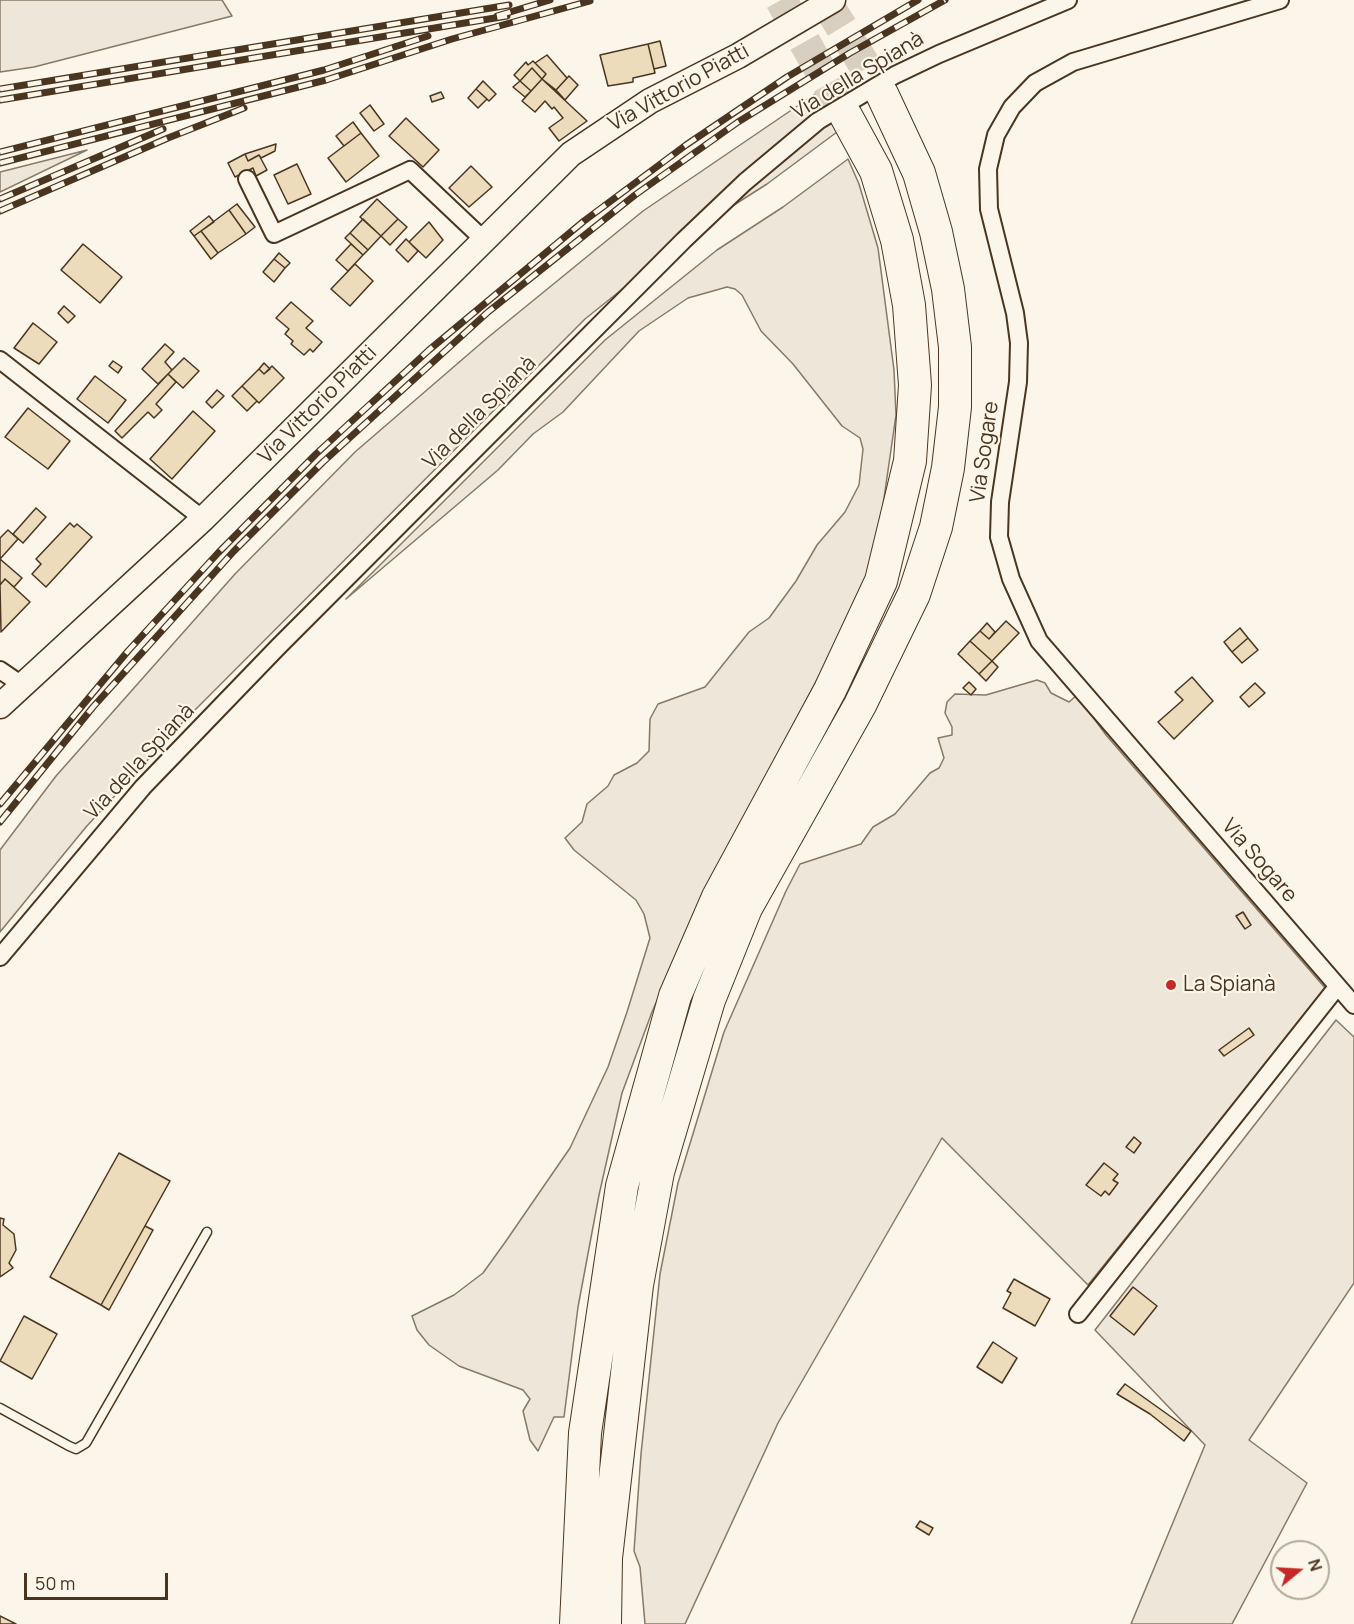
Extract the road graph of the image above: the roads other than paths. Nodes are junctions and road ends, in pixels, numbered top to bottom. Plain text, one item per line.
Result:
1 (832, 0) edge
2 (1068, 0) edge
3 (1280, 0) edge
4 (882, 94) tunnel mouth
5 (846, 116) tunnel mouth
6 (247, 179) dead end
7 (484, 240) junction
8 (0, 360) edge
9 (203, 519) junction
10 (0, 670) edge
11 (22, 685) junction
12 (0, 705) edge
13 (0, 957) edge
14 (1337, 987) junction
15 (1354, 1005) edge
16 (207, 1232) dead end
17 (637, 1285) junction
18 (1078, 1314) dead end
19 (0, 1408) edge
20 (576, 1619) edge
21 (605, 1624) edge
22 (622, 1624) edge

1 - 7 street, Via Vittorio Piatti
2 - 13 street, Via della Spianà
3 - 14 street, Via Sogare
4 - 17 highway
5 - 20 highway
6 - 7 street
7 - 9 street, Via Vittorio Piatti
8 - 9 street
9 - 11 street, Via Vittorio Piatti
10 - 11 street
11 - 12 street, Via Vittorio Piatti
14 - 15 street, Via Sogare
14 - 18 street
16 - 19 lane
17 - 21 highway
17 - 22 highway

